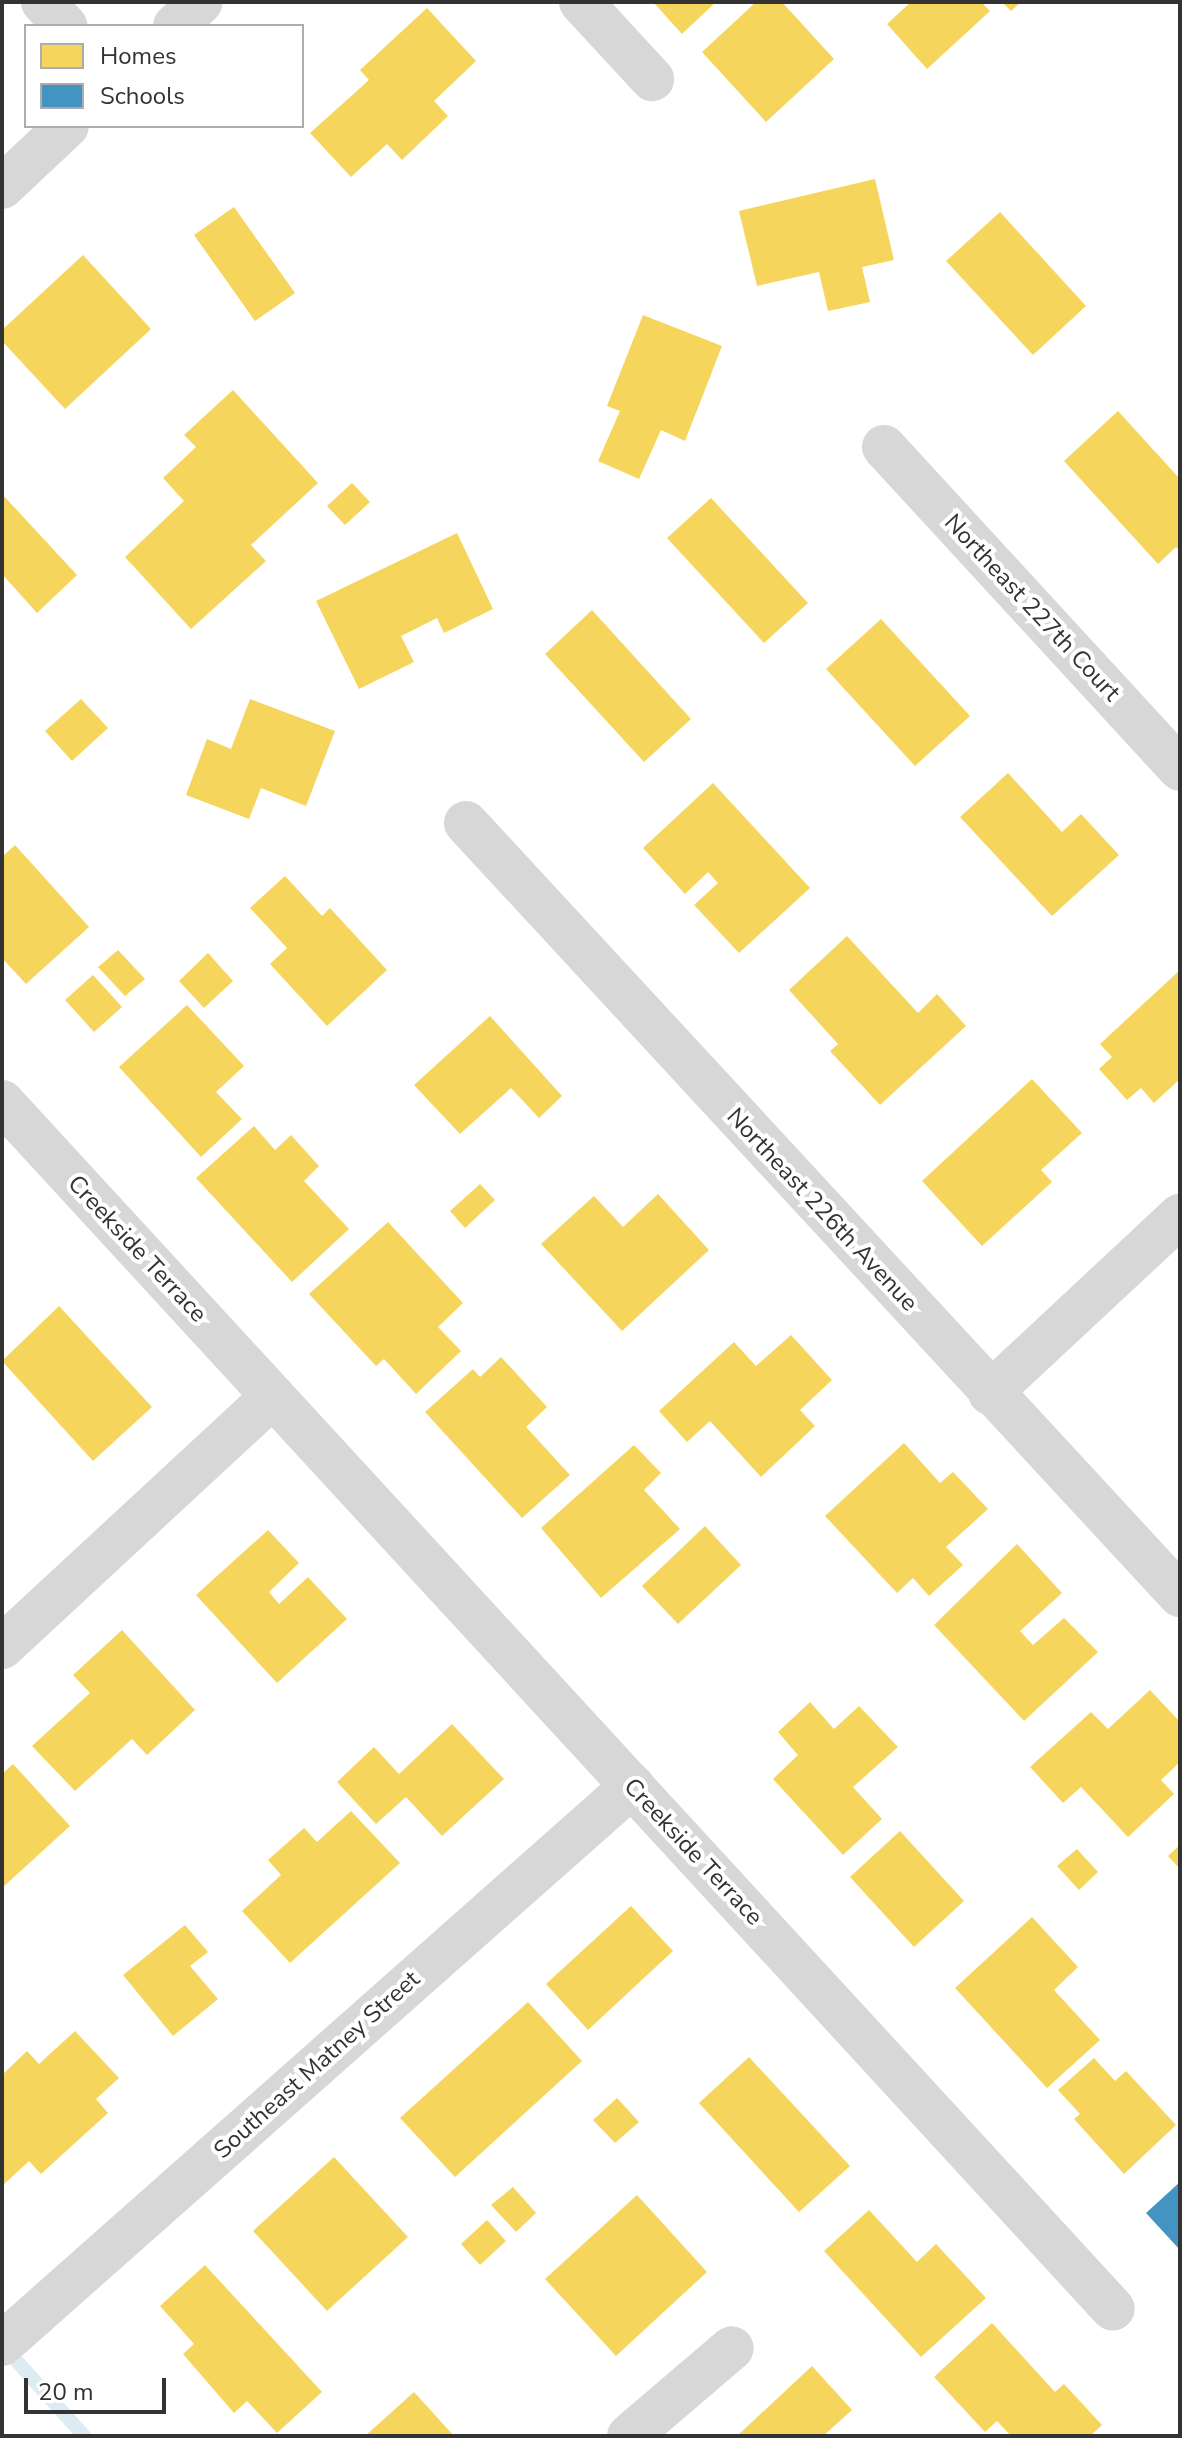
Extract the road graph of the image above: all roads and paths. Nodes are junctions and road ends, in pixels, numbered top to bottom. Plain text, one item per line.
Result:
1 (43, 2) edge
2 (201, 2) edge
3 (581, 2) edge
4 (63, 24) edge
5 (177, 24) edge
6 (652, 79) dead end
7 (65, 128) edge
8 (2, 187) edge
9 (884, 447) dead end
10 (1180, 769) edge
11 (466, 823) dead end
12 (2, 1102) edge
13 (1180, 1216) edge
14 (990, 1393) junction
15 (273, 1396) junction
16 (1180, 1595) edge
17 (2, 1647) edge
18 (632, 1786) junction
19 (1113, 2309) dead end
20 (2, 2344) edge
21 (732, 2348) dead end
22 (629, 2436) edge

1 - 4 street
2 - 5 street
3 - 6 street
7 - 8 street
9 - 10 street, Northeast 227th Court
11 - 14 street, Northeast 226th Avenue
12 - 15 street, Creekside Terrace
13 - 14 street
14 - 16 street, Northeast 226th Avenue
15 - 17 street
15 - 18 street, Creekside Terrace
18 - 19 street, Creekside Terrace
18 - 20 street, Southeast Matney Street
21 - 22 street

